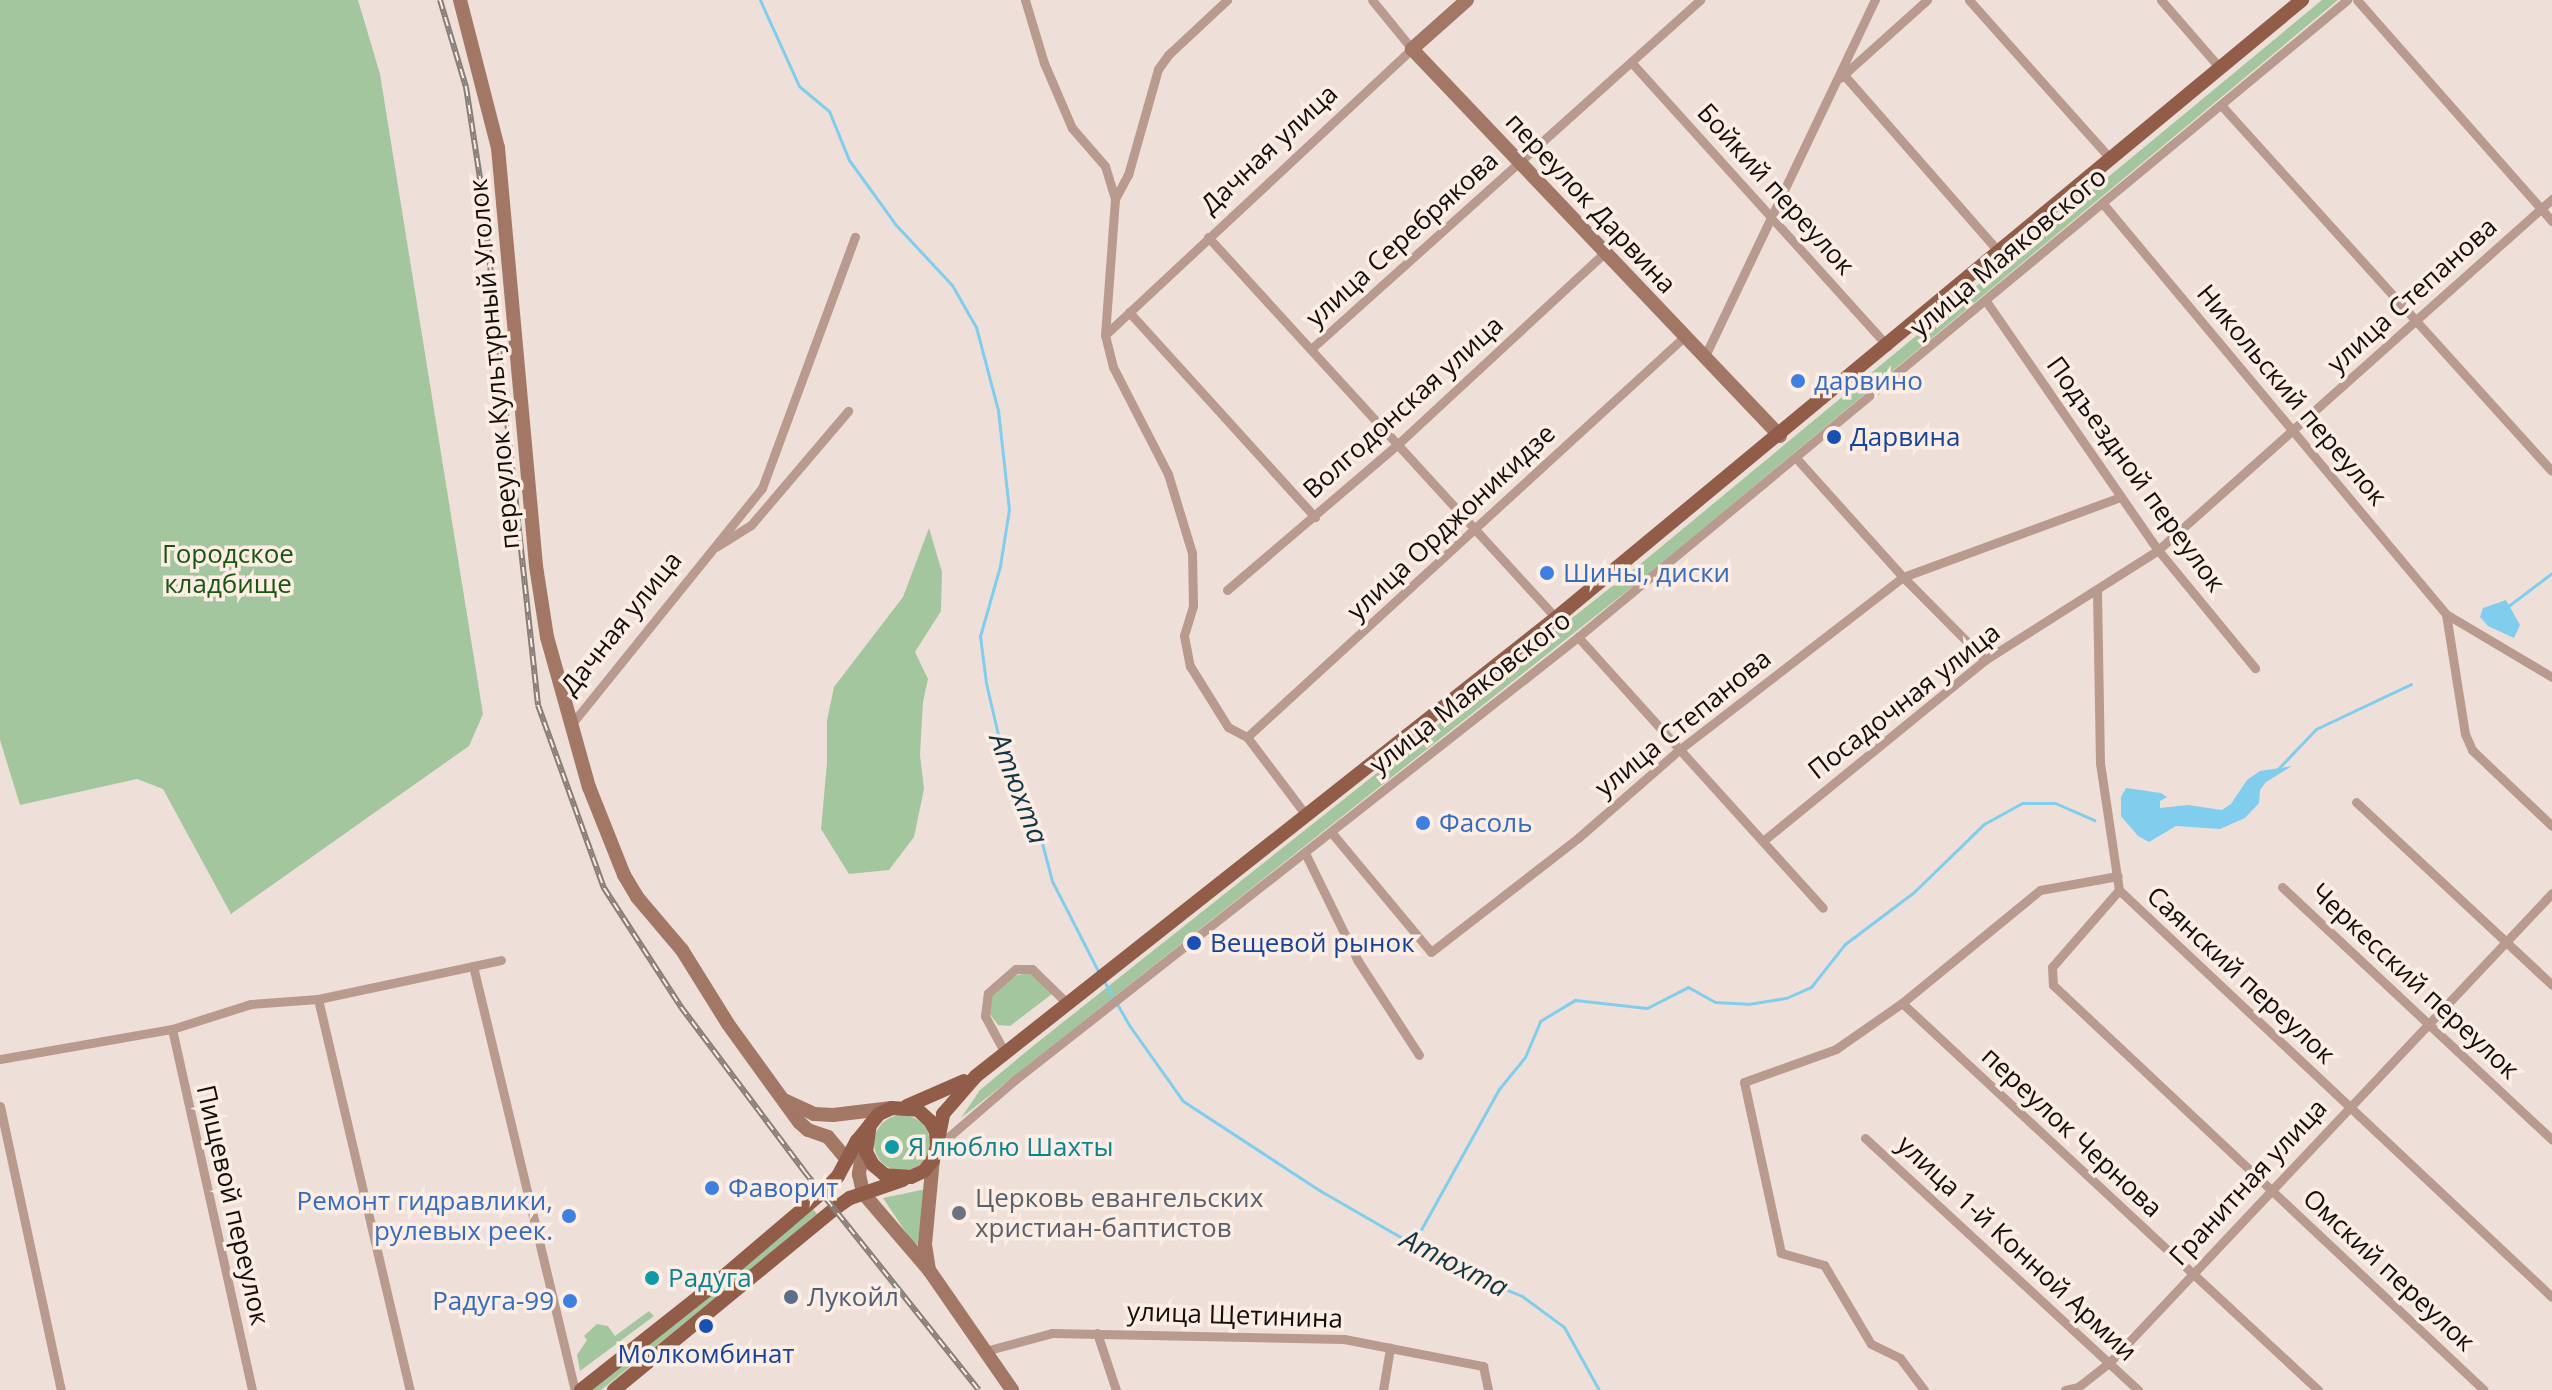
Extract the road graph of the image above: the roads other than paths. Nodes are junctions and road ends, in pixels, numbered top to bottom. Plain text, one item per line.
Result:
1 (460, 0) edge
2 (1025, 0) edge
3 (1227, 0) edge
4 (1372, 0) edge
5 (1467, 0) edge
6 (1700, 0) edge
7 (1875, 0) edge
8 (1927, 0) edge
9 (1969, 0) edge
10 (2161, 0) edge
11 (2302, 0) edge
12 (2347, 0) edge
13 (2357, 0) edge
14 (1412, 49) junction
15 (1631, 62) junction
16 (2220, 68) junction
17 (1844, 75) junction
18 (1834, 84) junction
19 (2221, 105) junction
20 (2110, 158) junction
21 (1522, 162) junction
22 (1115, 199) junction
23 (2552, 199) edge
24 (2104, 205) junction
25 (2541, 209) junction
26 (1770, 216) junction
27 (2552, 221) edge
28 (855, 237) dead end
29 (1208, 237) junction
30 (1998, 251) junction
31 (1605, 252) junction
32 (1986, 301) junction
33 (1129, 312) junction
34 (2417, 322) junction
35 (1105, 335) junction
36 (1684, 337) junction
37 (1888, 346) junction
38 (1311, 349) junction
39 (1704, 358) junction
40 (848, 411) dead end
41 (2292, 430) junction
42 (1780, 436) junction
43 (1399, 443) junction
44 (1797, 459) junction
45 (2552, 471) edge
46 (2121, 497) junction
47 (1315, 517) junction
48 (1477, 529) junction
49 (2158, 550) junction
50 (710, 551) junction
51 (1903, 577) junction
52 (1227, 590) dead end
53 (2097, 592) junction
54 (2446, 614) junction
55 (1556, 618) junction
56 (1578, 637) junction
57 (1985, 660) junction
58 (2255, 668) dead end
59 (2552, 677) edge
60 (570, 726) junction
61 (1247, 737) junction
62 (1679, 750) junction
63 (2356, 802) dead end
64 (1306, 815) junction
65 (2552, 826) edge
66 (1331, 832) junction
67 (1763, 841) junction
68 (1305, 853) junction
69 (2118, 876) junction
70 (2282, 887) dead end
71 (2119, 890) junction
72 (2552, 893) edge
73 (1823, 908) dead end
74 (2505, 942) junction
75 (501, 960) dead end
76 (473, 966) junction
77 (2552, 985) edge
78 (318, 999) junction
79 (1071, 1000) junction
80 (1902, 1003) junction
81 (2428, 1024) junction
82 (172, 1029) junction
83 (1005, 1053) junction
84 (1419, 1055) dead end
85 (0, 1059) edge
86 (976, 1076) junction
87 (782, 1098) junction
88 (0, 1106) edge
89 (899, 1107) junction
90 (2350, 1107) junction
91 (868, 1132) junction
92 (1865, 1138) dead end
93 (2552, 1140) edge
94 (935, 1153) junction
95 (847, 1160) junction
96 (911, 1177) junction
97 (2271, 1190) junction
98 (863, 1193) junction
99 (929, 1270) junction
100 (2193, 1273) junction
101 (2552, 1297) edge
102 (1097, 1333) junction
103 (1390, 1348) junction
104 (985, 1351) junction
105 (2109, 1363) junction
106 (61, 1390) edge
107 (252, 1390) edge
108 (410, 1390) edge
109 (575, 1390) edge
110 (581, 1390) edge
111 (614, 1390) edge
112 (1012, 1390) edge
113 (1116, 1390) edge
114 (1383, 1390) edge
115 (1488, 1390) edge
116 (1924, 1390) edge
117 (2065, 1390) edge
118 (2138, 1390) edge
119 (2318, 1390) edge
120 (2484, 1390) edge

1 - 60 street, переулок Культурный Уголок
2 - 22 street
3 - 22 street
4 - 14 street, переулок Дарвина
5 - 14 street, Дачная улица
6 - 15 street, улица Серебрякова
7 - 18 street
8 - 17 street
9 - 20 street
10 - 16 street
11 - 16 main road, улица Маяковского
12 - 19 street, улица Маяковского
13 - 25 street
14 - 21 street, переулок Дарвина
14 - 29 street, Дачная улица
15 - 21 street, улица Серебрякова
15 - 26 street, Бойкий переулок
16 - 20 main road, улица Маяковского
17 - 18 street
17 - 30 street
18 - 26 street
19 - 24 street, улица Маяковского
19 - 34 street
20 - 30 main road, улица Маяковского
21 - 31 street, переулок Дарвина
21 - 38 street, улица Серебрякова
22 - 35 street
23 - 25 street, улица Степанова
24 - 32 street, улица Маяковского
24 - 41 street, Никольский переулок
25 - 27 street
25 - 34 street, улица Степанова
26 - 37 street, Бойкий переулок
26 - 39 street
28 - 50 street, Дачная улица
29 - 33 street, Дачная улица
29 - 38 street
30 - 37 main road, улица Маяковского
31 - 36 street, переулок Дарвина
31 - 43 street, Волгодонская улица
32 - 44 street, улица Маяковского
32 - 46 street, Подъездной переулок
33 - 35 street, Дачная улица
33 - 47 street
34 - 41 street, улица Степанова
34 - 45 street
35 - 61 street
36 - 39 street, переулок Дарвина
36 - 48 street, улица Орджоникидзе
37 - 42 main road, улица Маяковского
38 - 43 street
39 - 42 street, переулок Дарвина
40 - 50 street, Дачная улица
41 - 49 street, улица Степанова
41 - 54 street, Никольский переулок
42 - 55 main road, улица Маяковского
43 - 47 street, Волгодонская улица
43 - 48 street
44 - 51 street
44 - 56 street, улица Маяковского
46 - 49 street, Подъездной переулок
46 - 51 street, улица Степанова
47 - 52 street, Волгодонская улица
48 - 55 street
48 - 61 street, улица Орджоникидзе
49 - 53 street, Посадочная улица
49 - 58 street, Подъездной переулок
50 - 60 street, Дачная улица
51 - 57 street
51 - 62 street, улица Степанова
53 - 57 street, Посадочная улица
53 - 69 street, Саянский переулок
54 - 59 street
54 - 65 street
55 - 64 main road, улица Маяковского
56 - 62 street
56 - 66 street, улица Маяковского
57 - 67 street, Посадочная улица
60 - 87 street, переулок Культурный Уголок
61 - 64 street
62 - 66 street, улица Степанова
62 - 67 street
63 - 74 street
64 - 79 main road, улица Маяковского
66 - 68 street, улица Маяковского
67 - 73 street
68 - 84 street
68 - 94 street, улица Маяковского
69 - 71 street, Саянский переулок
69 - 80 street
70 - 81 street, Черкесский переулок
71 - 90 street, Саянский переулок
71 - 97 street, Омский переулок
72 - 74 street, Гранитная улица
74 - 77 street
74 - 81 street, Гранитная улица
75 - 76 street
76 - 78 street
76 - 109 street
78 - 82 street
78 - 108 street
79 - 83 main road, улица Маяковского
79 - 83 street
80 - 100 street, переулок Чернова
80 - 116 street
81 - 90 street, Гранитная улица
81 - 93 street, Черкесский переулок
82 - 85 street
82 - 107 street, Пищевой переулок
83 - 86 main road, улица Маяковского
86 - 89 main road, улица Маяковского
86 - 94 main road, улица Маяковского
87 - 89 street
87 - 95 street, переулок Культурный Уголок
88 - 106 street
89 - 91 main road
89 - 94 main road
90 - 97 street, Гранитная улица
90 - 101 street, Саянский переулок
91 - 95 main road
91 - 96 main road
91 - 98 street
92 - 105 street, улица 1-й Конной Армии
94 - 96 main road
94 - 99 street
95 - 110 main road
96 - 98 main road
97 - 100 street, Гранитная улица
97 - 120 street, Омский переулок
98 - 99 street
98 - 111 main road
99 - 104 street
100 - 105 street, Гранитная улица
100 - 119 street, переулок Чернова
102 - 103 street, улица Щетинина
102 - 104 street, улица Щетинина
102 - 113 street
103 - 114 street
103 - 115 street, улица Щетинина
104 - 112 street
105 - 117 street, Гранитная улица
105 - 118 street, улица 1-й Конной Армии

